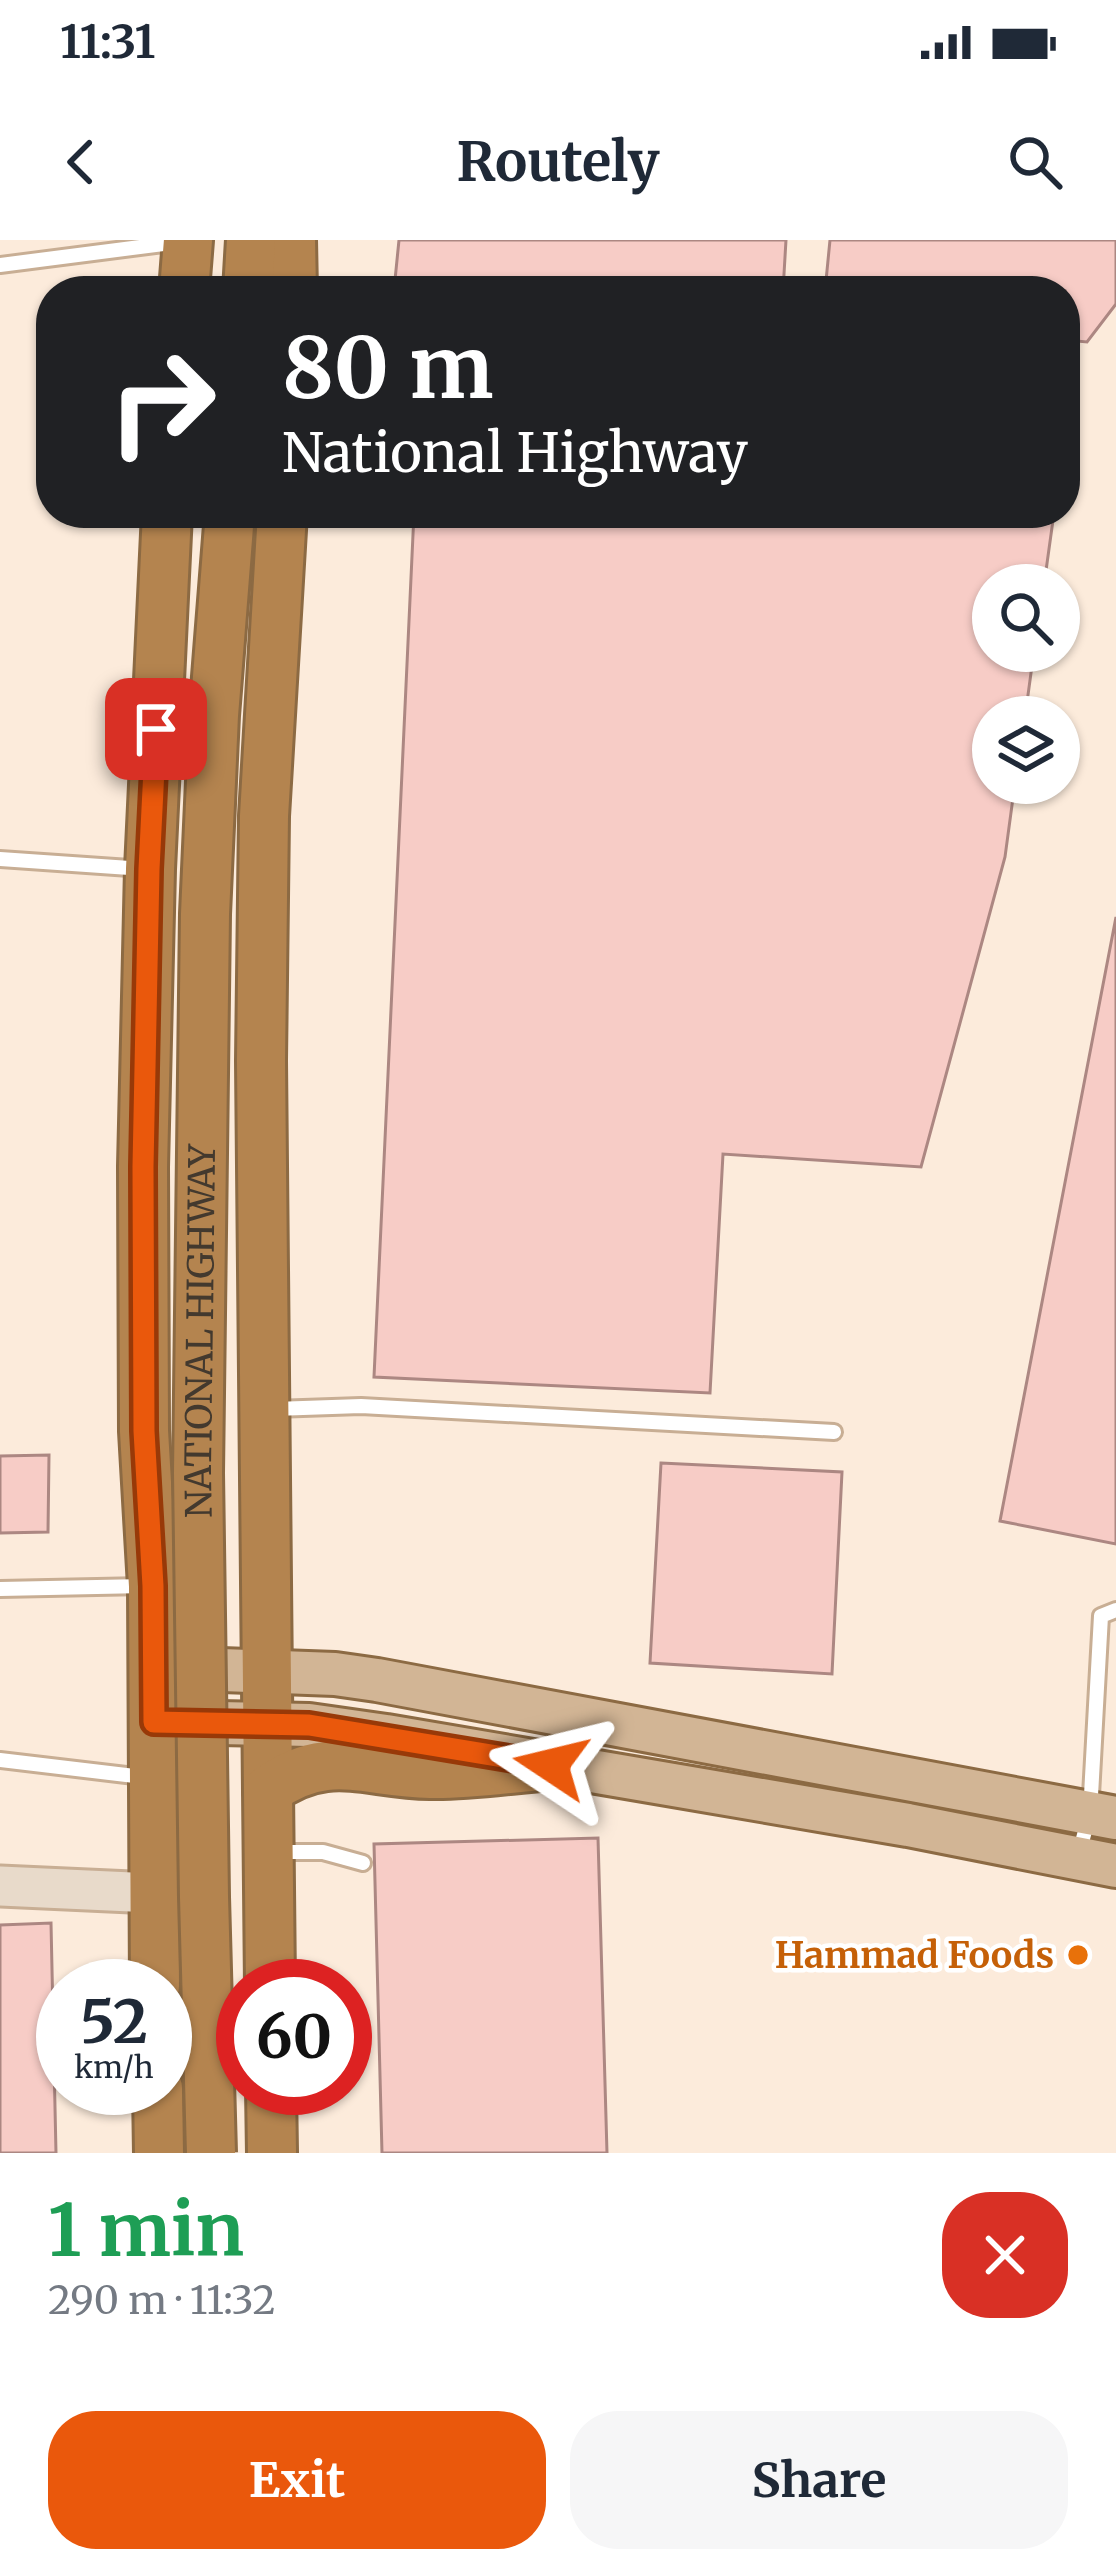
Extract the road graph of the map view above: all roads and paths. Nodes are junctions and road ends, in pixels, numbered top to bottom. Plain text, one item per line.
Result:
1 (188, 240) edge
2 (251, 240) edge
3 (291, 240) edge
4 (0, 266) edge
5 (185, 276) edge
6 (249, 276) edge
7 (292, 276) edge
8 (166, 528) edge
9 (229, 528) edge
10 (281, 528) edge
11 (0, 859) edge
12 (149, 869) junction
13 (263, 1409) junction
14 (834, 1432) dead end
15 (153, 1586) junction
16 (0, 1588) edge
17 (1116, 1610) edge
18 (154, 1667) junction
19 (267, 1670) junction
20 (154, 1722) junction
21 (267, 1725) junction
22 (0, 1760) edge
23 (551, 1765) junction
24 (154, 1778) junction
25 (268, 1790) junction
26 (1103, 1816) edge
27 (269, 1852) junction
28 (1097, 1862) edge
29 (363, 1863) dead end
30 (0, 1886) edge
31 (153, 1893) junction
32 (154, 1959) edge
33 (270, 1959) edge
34 (158, 2115) edge
35 (271, 2115) edge
36 (159, 2153) edge
37 (211, 2153) edge
38 (272, 2153) edge

1 - 4 lane
1 - 5 highway
2 - 6 highway
3 - 7 highway
8 - 12 highway, NATIONAL HIGHWAY
9 - 37 highway, NATIONAL HIGHWAY, bridge
10 - 13 highway
11 - 12 lane
12 - 15 highway, NATIONAL HIGHWAY
13 - 14 lane
13 - 19 highway
15 - 16 lane
15 - 18 highway, NATIONAL HIGHWAY
17 - 26 lane
18 - 19 main road
18 - 20 highway, NATIONAL HIGHWAY
19 - 21 highway
19 - 26 main road
20 - 21 main road
20 - 24 highway, NATIONAL HIGHWAY
21 - 23 main road
21 - 25 highway
22 - 24 lane
23 - 25 highway
23 - 28 main road
24 - 31 highway, NATIONAL HIGHWAY
25 - 27 highway
26 - 28 lane
27 - 29 lane
27 - 33 highway
30 - 31 street
31 - 32 highway, NATIONAL HIGHWAY
34 - 36 highway
35 - 38 highway

